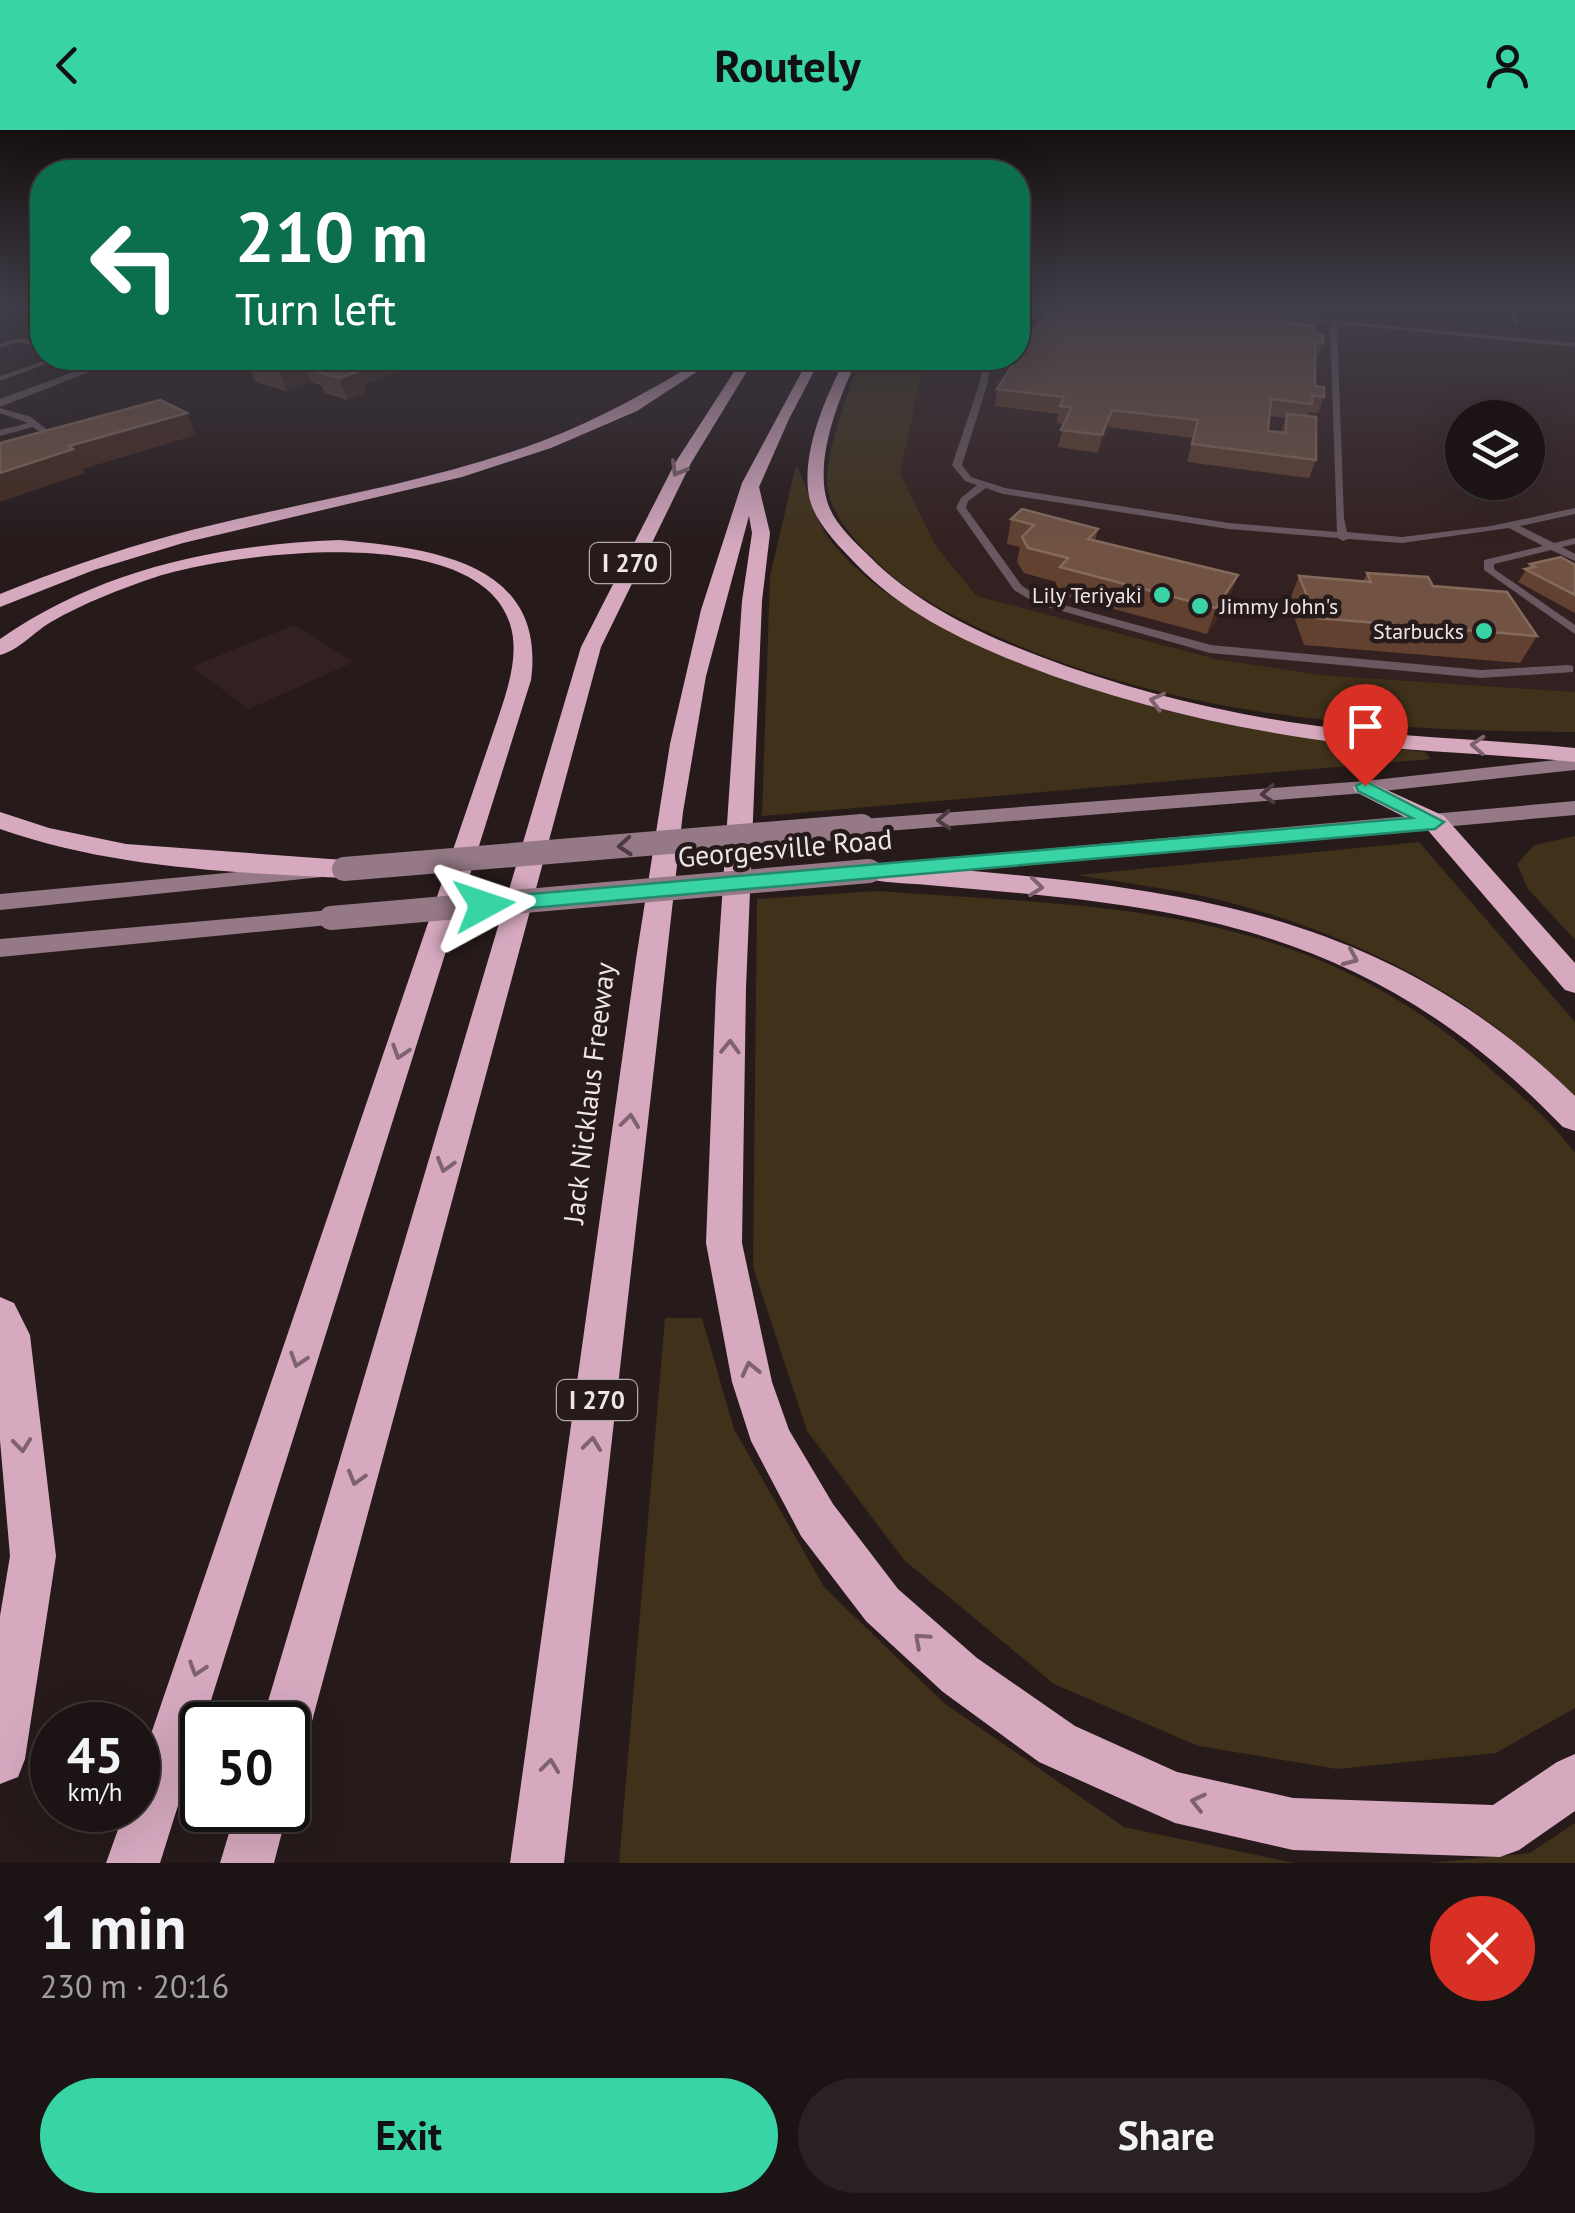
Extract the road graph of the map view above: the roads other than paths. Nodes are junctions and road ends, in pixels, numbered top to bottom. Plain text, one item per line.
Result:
1 (47, 388) edge
2 (669, 388) edge
3 (728, 388) edge
4 (797, 388) edge
5 (839, 388) edge
6 (982, 388) edge
7 (1335, 388) edge
8 (0, 407) edge
9 (32, 425) junction
10 (0, 434) edge
11 (44, 444) edge
12 (750, 483) junction
13 (984, 485) junction
14 (1575, 511) edge
15 (1511, 525) junction
16 (1343, 538) junction
17 (1575, 541) edge
18 (1552, 546) junction
19 (1575, 558) edge
20 (0, 601) edge
21 (1575, 631) edge
22 (0, 649) edge
23 (1569, 669) dead end
24 (1575, 755) edge
25 (1575, 764) edge
26 (1365, 786) junction
27 (1575, 808) edge
28 (0, 820) edge
29 (1435, 822) junction
30 (344, 869) junction
31 (869, 871) junction
32 (0, 902) edge
33 (0, 948) edge
34 (1575, 982) edge
35 (1575, 1117) edge
36 (0, 1316) edge
37 (292, 1702) edge
38 (0, 1759) edge
39 (1575, 1780) edge
40 (256, 1832) edge
41 (133, 1863) edge
42 (247, 1863) edge
43 (537, 1863) edge

1 - 8 street
2 - 20 highway
3 -> 37 highway, I 270
4 - 12 highway, Jack Nicklaus Freeway / I 270
24 -> 5 highway
6 - 13 lane
7 - 16 lane
8 - 9 lane
9 - 10 lane
9 - 11 lane
39 -> 12 highway
43 -> 12 highway, Jack Nicklaus Freeway / I 270
13 - 16 lane
13 - 23 lane
14 - 15 lane
15 - 16 lane
15 - 18 lane
17 - 18 lane
18 - 19 lane
18 - 21 lane
22 -> 41 highway
25 - 26 main road, Georgesville Road
26 - 29 highway
26 -> 30 main road, Georgesville Road, bridge
27 - 29 main road, Georgesville Road
28 - 30 highway
29 - 31 main road, Georgesville Road
29 - 34 highway
30 - 32 main road, Georgesville Road
31 - 33 main road, Georgesville Road, bridge
31 -> 35 highway
36 -> 38 highway
40 - 42 highway

